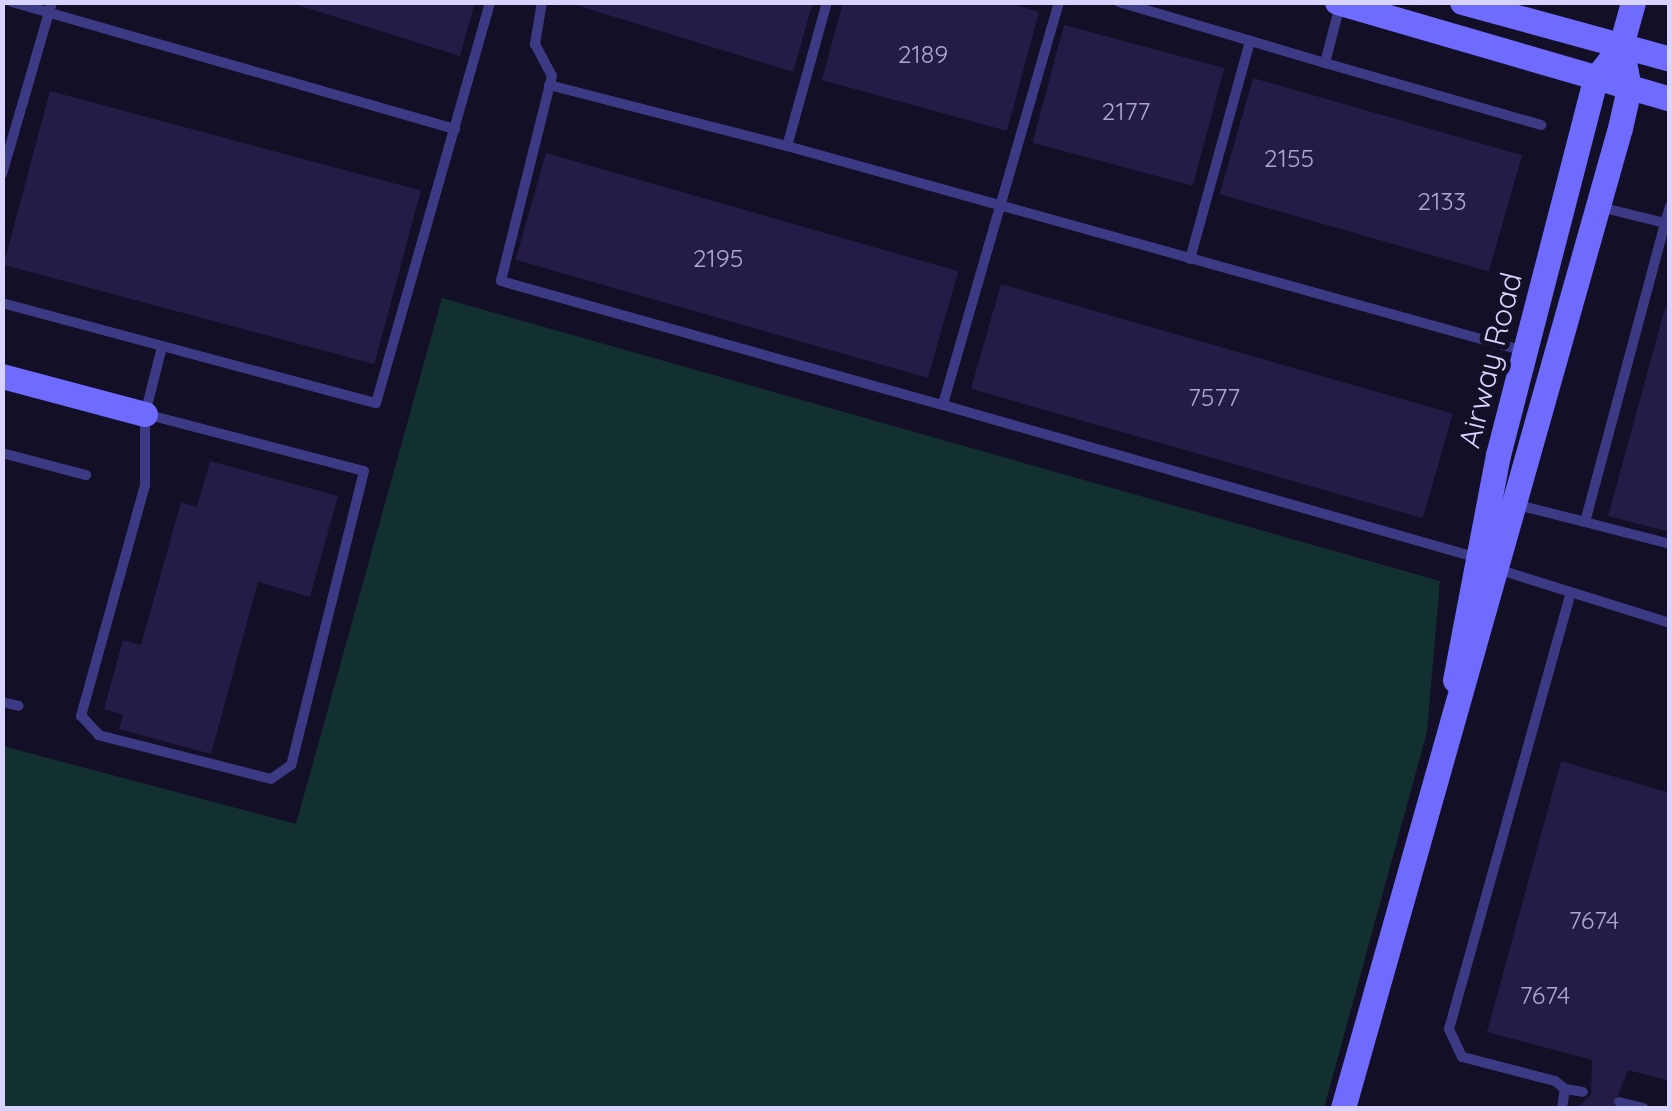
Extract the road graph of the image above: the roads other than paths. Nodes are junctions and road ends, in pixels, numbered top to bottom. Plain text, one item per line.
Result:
1 (12, 2) edge
2 (490, 2) edge
3 (542, 2) edge
4 (827, 2) edge
5 (1059, 2) edge
6 (1119, 2) edge
7 (1462, 2) edge
8 (1633, 2) edge
9 (1339, 3) edge
10 (50, 8) edge
11 (1250, 41) junction
12 (1621, 46) junction
13 (1670, 59) edge
14 (1325, 64) junction
15 (1596, 79) junction
16 (549, 85) junction
17 (1629, 88) junction
18 (1670, 100) edge
19 (1540, 125) dead end
20 (455, 129) junction
21 (787, 146) junction
22 (2, 174) edge
23 (1000, 206) junction
24 (1598, 206) junction
25 (1670, 207) edge
26 (1665, 223) junction
27 (1190, 258) junction
28 (2, 303) edge
29 (162, 347) junction
30 (1525, 351) junction
31 (2, 376) edge
32 (944, 405) junction
33 (145, 414) junction
34 (2, 453) edge
35 (86, 475) dead end
36 (1518, 504) junction
37 (1585, 522) junction
38 (1670, 544) edge
39 (1475, 557) junction
40 (1500, 570) junction
41 (1572, 593) junction
42 (1670, 623) edge
43 (1454, 701) junction
44 (2, 702) edge
45 (19, 706) dead end
46 (1565, 1088) junction
47 (1583, 1092) dead end
48 (1619, 1102) dead end
49 (1343, 1108) edge
50 (1562, 1108) edge
51 (1643, 1108) edge

1 - 10 lane
2 - 20 lane
3 - 16 lane
4 - 21 lane
5 - 23 lane
6 - 11 lane
7 - 12 street
8 - 12 street, Airway Road
9 - 14 lane
9 - 15 street
10 - 20 lane
10 - 22 lane
11 - 14 lane
11 - 27 lane
12 - 13 street
12 - 15 street, Airway Road
12 - 17 street, Airway Road
14 - 19 lane
15 - 17 street
15 - 30 street, Airway Road
16 - 21 lane
16 - 32 lane
17 - 18 street
17 - 24 street, Airway Road
20 - 29 lane
21 - 23 lane
23 - 27 lane
23 - 32 lane
24 - 26 lane
24 - 36 street, Airway Road
25 - 26 lane
26 - 37 lane
27 - 30 lane
28 - 29 lane
29 - 33 lane
30 - 39 street, Airway Road
31 - 33 street
32 - 39 lane
33 - 33 lane
34 - 35 lane
36 - 37 lane
36 - 40 street, Airway Road
37 - 38 lane
39 - 43 street, Airway Road
40 - 41 lane
40 - 43 street, Airway Road
41 - 42 lane
41 - 46 lane
43 - 49 street, Airway Road
44 - 45 lane
46 - 47 lane
46 - 50 lane
48 - 51 lane

